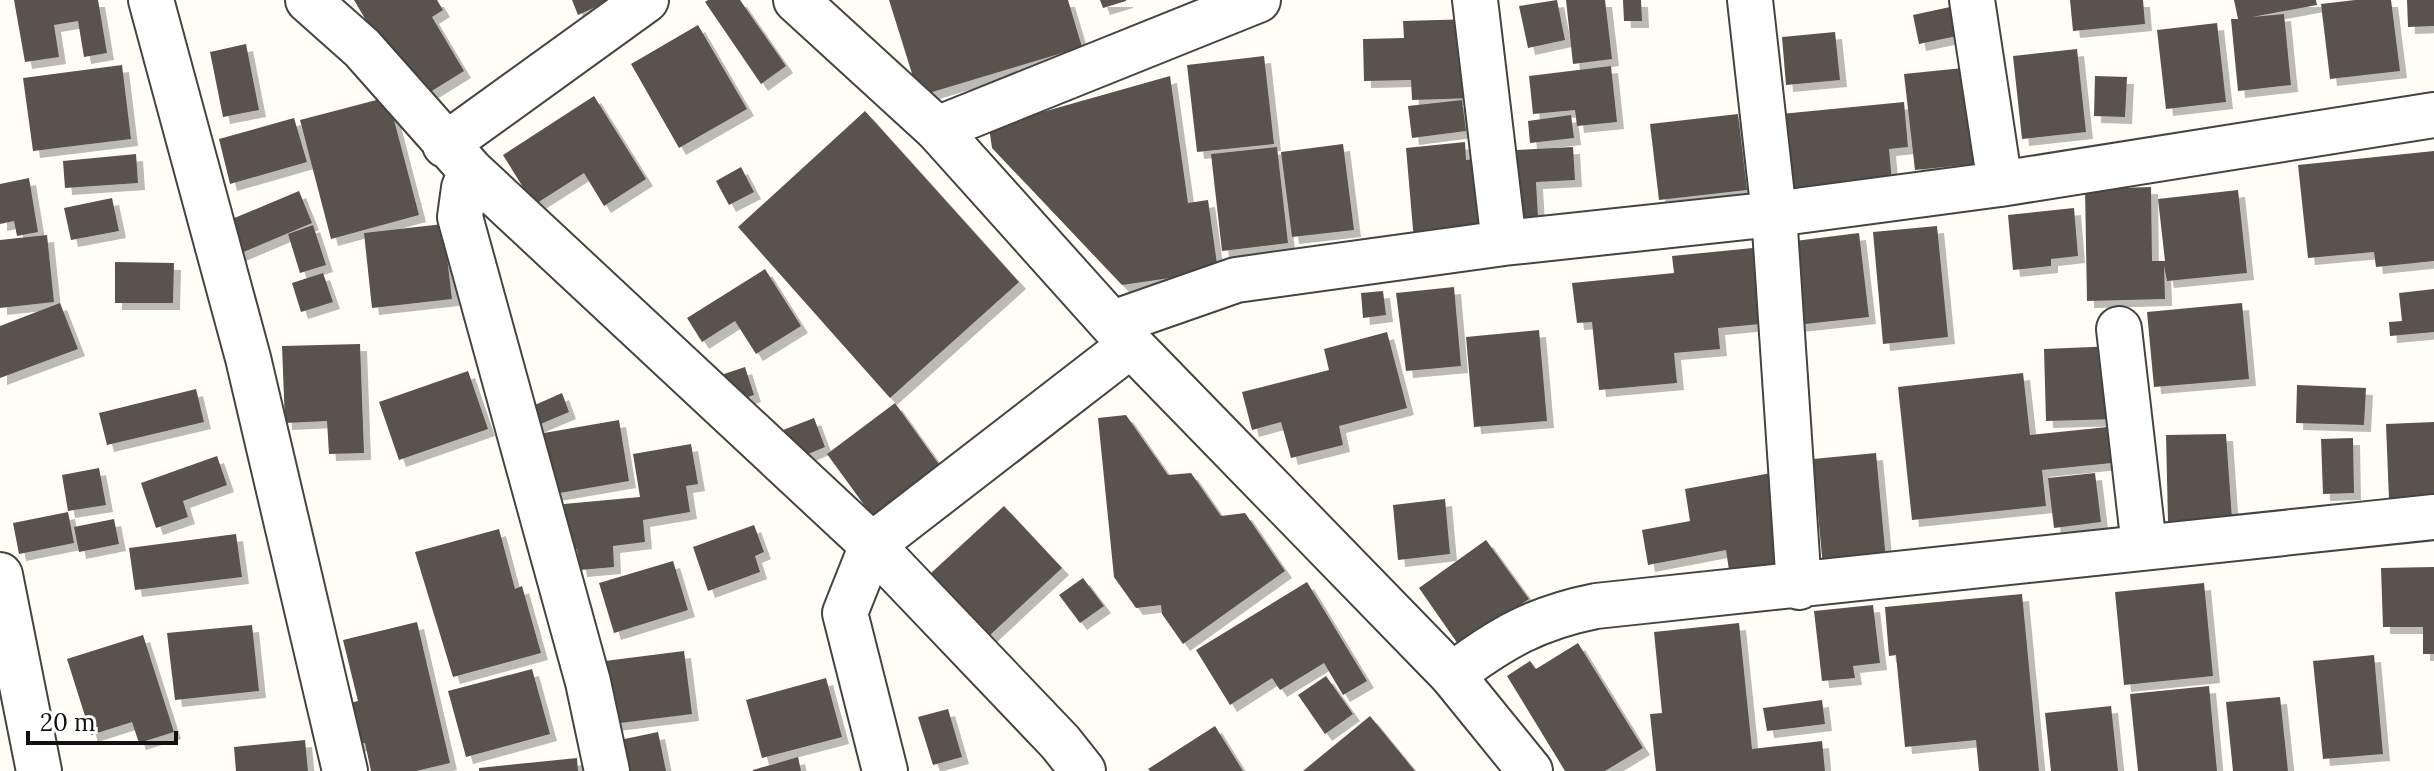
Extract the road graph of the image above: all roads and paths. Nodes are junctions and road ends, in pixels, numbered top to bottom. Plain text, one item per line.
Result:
1 (151, 0) edge
2 (308, 0) edge
3 (646, 0) edge
4 (1258, 0) edge
5 (1475, 0) edge
6 (1750, 0) edge
7 (1972, 0) edge
8 (814, 5) edge
9 (2434, 115) edge
10 (937, 129) junction
11 (458, 158) junction
12 (2000, 184) junction
13 (1774, 214) junction
14 (1504, 243) junction
15 (2119, 329) dead end
16 (1122, 334) junction
17 (2434, 517) edge
18 (872, 545) junction
19 (2144, 546) junction
20 (0, 575) edge
21 (1799, 587) junction
22 (1452, 675) junction
23 (39, 771) edge
24 (345, 771) edge
25 (607, 771) edge
26 (885, 771) edge
27 (1083, 771) edge
28 (1530, 771) edge

1 - 24 street
2 - 11 street
3 - 11 street
4 - 10 street
5 - 14 street
6 - 13 street
7 - 12 street
8 - 10 street
9 - 12 street
10 - 16 street
11 - 18 street
11 - 25 street
12 - 13 street
13 - 14 street
13 - 21 street
14 - 16 street
15 - 19 street
16 - 18 street
16 - 22 street
17 - 19 street
18 - 26 street
18 - 27 street
19 - 21 street
20 - 23 street
21 - 22 street
22 - 28 street

